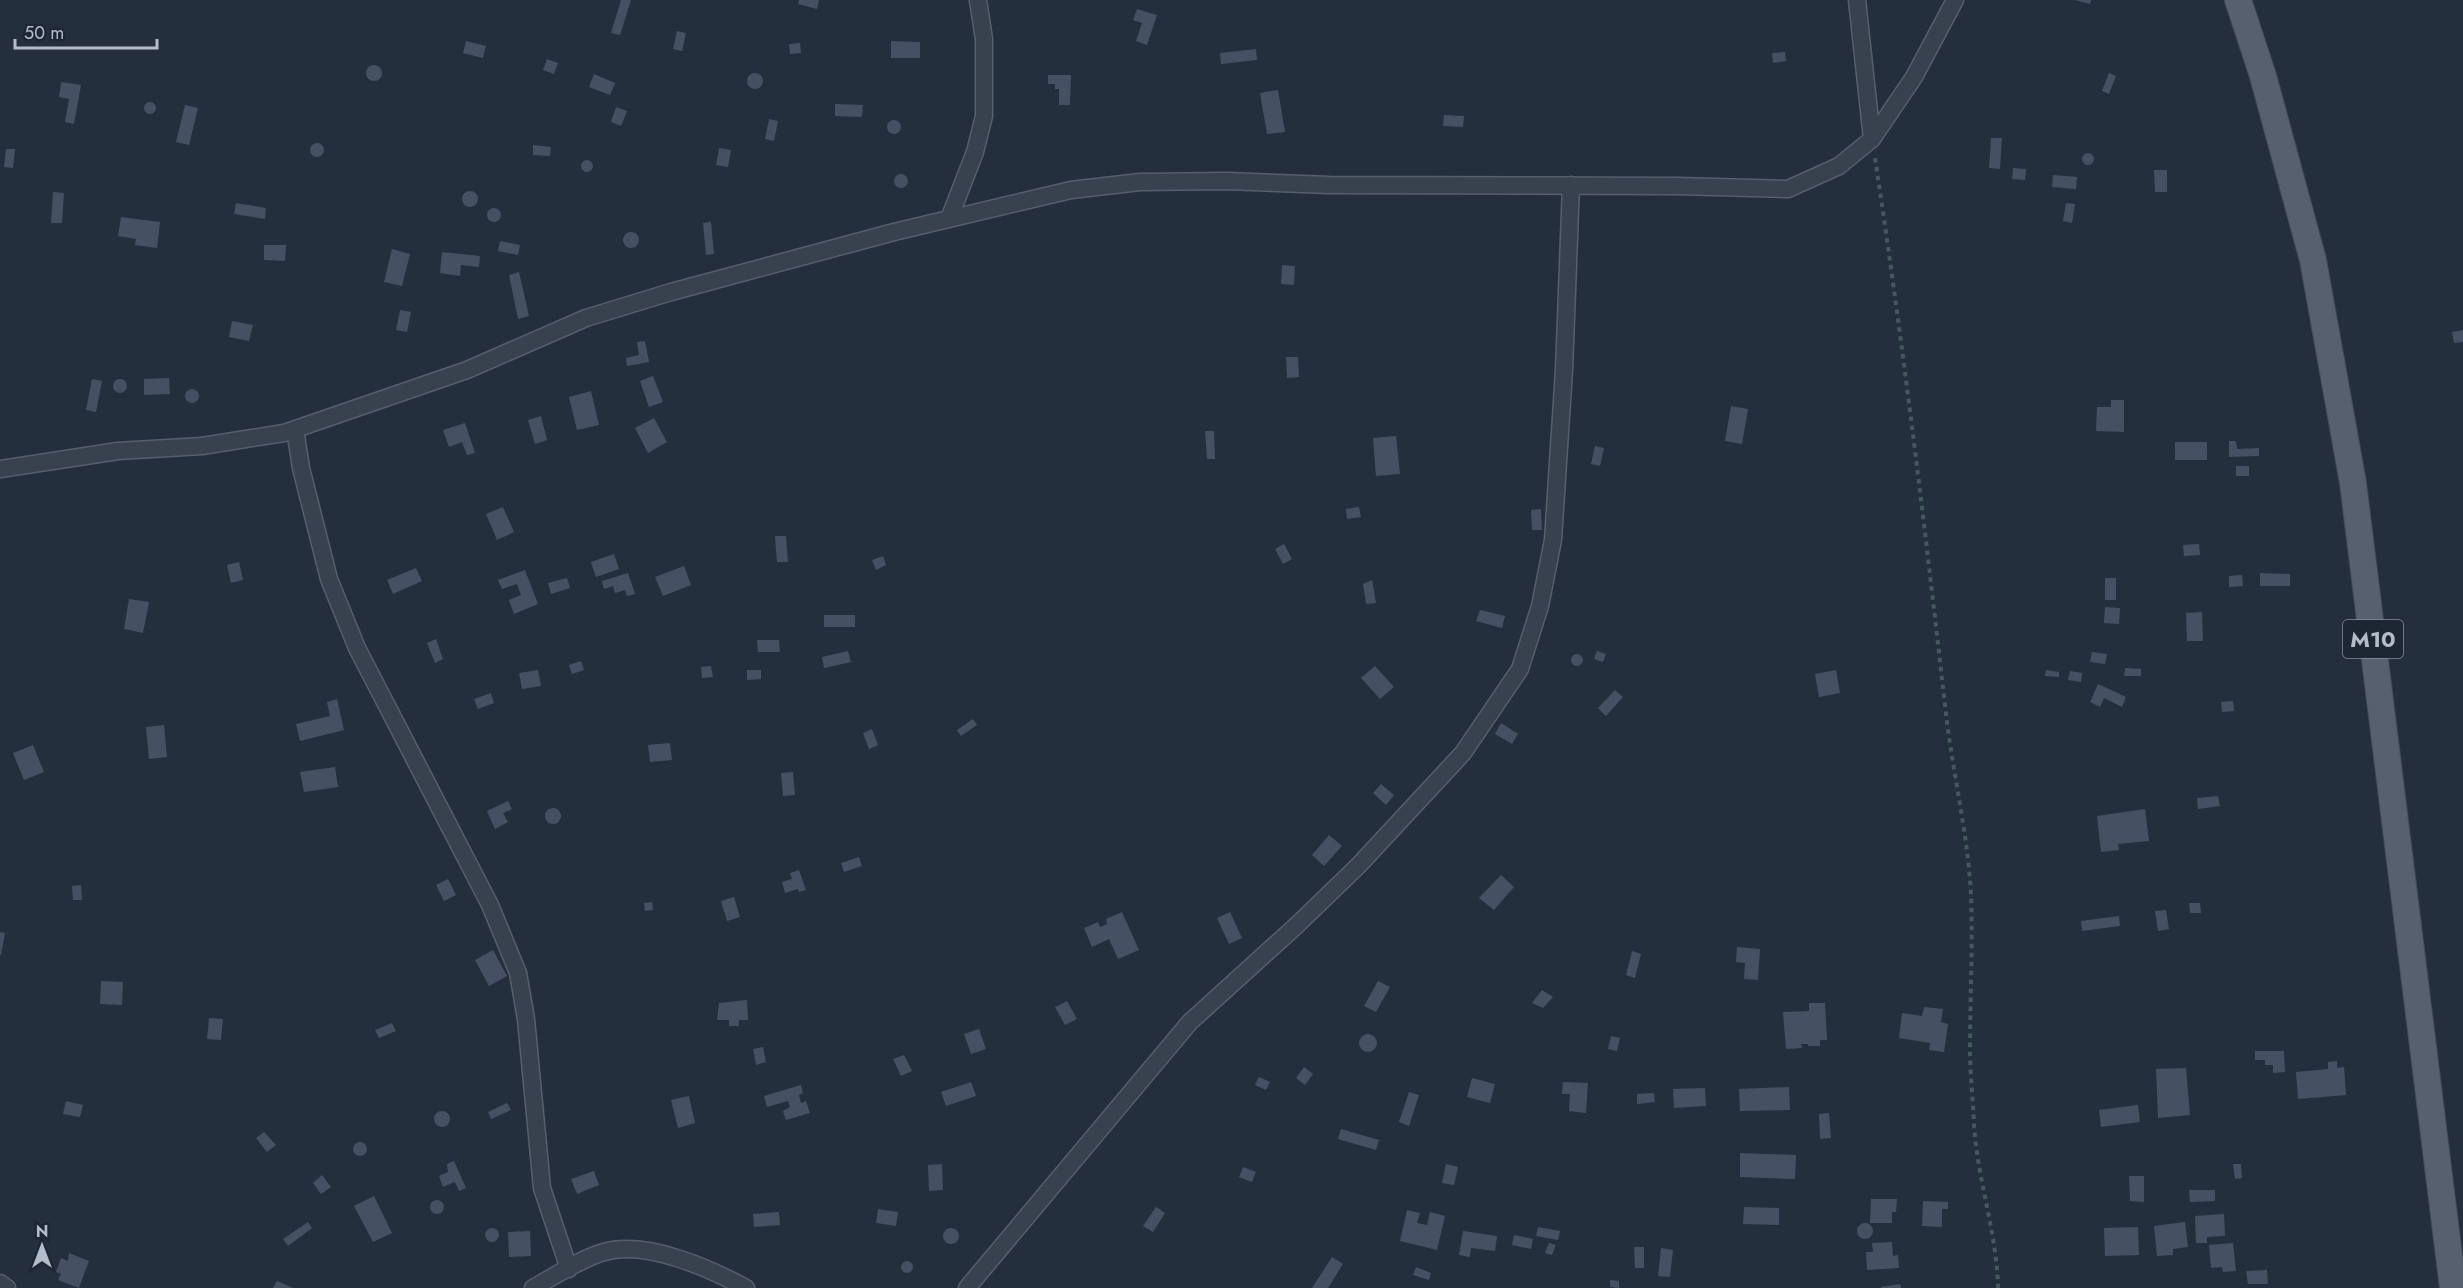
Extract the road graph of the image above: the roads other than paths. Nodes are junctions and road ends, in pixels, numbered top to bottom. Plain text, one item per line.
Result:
1 (978, 0) edge
2 (1857, 0) edge
3 (1955, 0) edge
4 (2238, 0) edge
5 (1872, 139) junction
6 (1571, 185) junction
7 (949, 219) junction
8 (295, 429) junction
9 (0, 469) edge
10 (569, 1269) junction
11 (0, 1283) edge
12 (7, 1288) edge
13 (533, 1288) edge
14 (746, 1288) edge
15 (967, 1288) edge
16 (2453, 1288) edge

1 - 7 street
2 - 5 street
3 - 5 street
4 - 16 main road, M10
5 - 6 street
6 - 7 street
6 - 15 street
7 - 8 street
8 - 9 street
8 - 10 street
10 - 13 street
10 - 14 street
11 - 12 street

